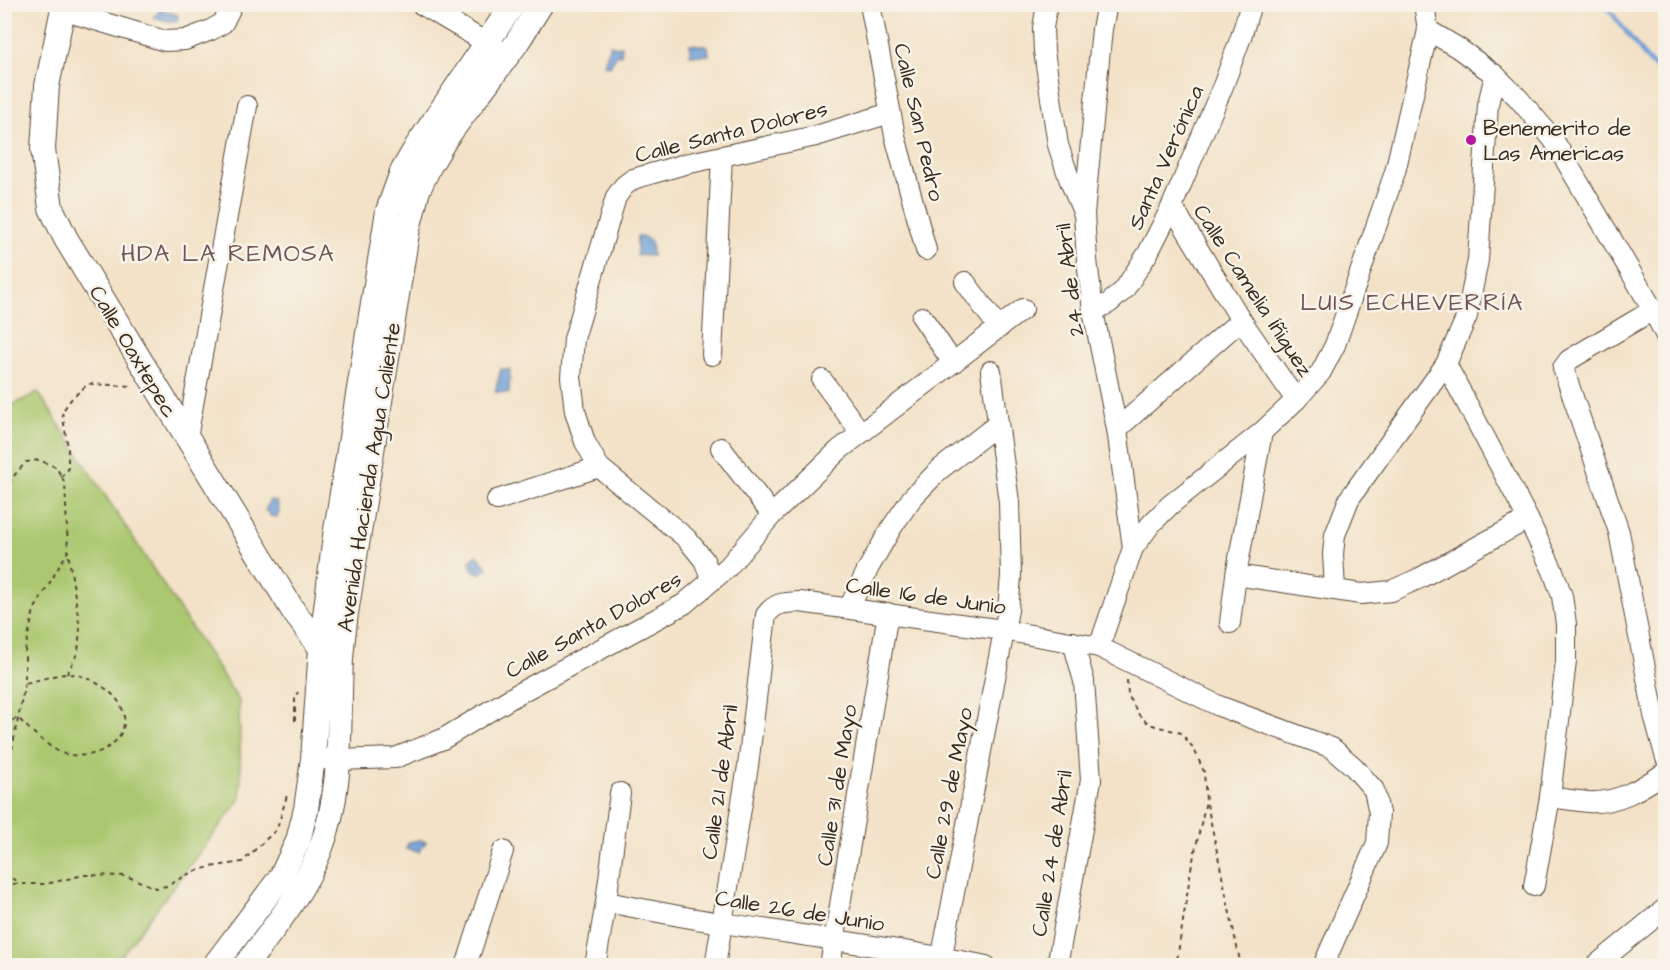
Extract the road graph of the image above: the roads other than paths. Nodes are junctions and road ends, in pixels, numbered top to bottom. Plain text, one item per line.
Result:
1 (231, 4) edge
2 (421, 4) edge
3 (513, 4) edge
4 (541, 4) edge
5 (870, 4) edge
6 (1047, 4) edge
7 (1107, 4) edge
8 (1251, 4) edge
9 (1424, 4) edge
10 (63, 7) edge
11 (1428, 30) junction
12 (497, 49) junction
13 (1495, 75) junction
14 (247, 106) dead end
15 (890, 113) junction
16 (722, 156) junction
17 (1172, 206) junction
18 (1084, 214) junction
19 (926, 250) dead end
20 (965, 282) dead end
21 (1023, 309) dead end
22 (1653, 310) junction
23 (1093, 311) junction
24 (922, 317) dead end
25 (1241, 320) junction
26 (999, 327) junction
27 (1665, 336) edge
28 (712, 355) dead end
29 (953, 363) junction
30 (1446, 364) junction
31 (991, 371) dead end
32 (822, 380) dead end
33 (1296, 400) junction
34 (998, 424) junction
35 (1117, 429) junction
36 (1262, 432) junction
37 (861, 433) junction
38 (187, 438) junction
39 (721, 448) dead end
40 (600, 467) junction
41 (497, 500) dead end
42 (772, 515) junction
43 (1528, 519) junction
44 (1133, 548) junction
45 (1236, 575) junction
46 (712, 580) junction
47 (1335, 590) junction
48 (772, 607) joint
49 (849, 608) junction
50 (888, 613) junction
51 (1230, 623) dead end
52 (1004, 630) junction
53 (1073, 642) junction
54 (1099, 647) junction
55 (331, 652) junction
56 (1665, 758) edge
57 (313, 759) junction
58 (338, 760) junction
59 (1665, 772) edge
60 (620, 794) dead end
61 (1550, 797) junction
62 (503, 851) dead end
63 (1534, 886) dead end
64 (606, 902) junction
65 (1665, 908) edge
66 (722, 923) junction
67 (835, 940) junction
68 (941, 961) edge
69 (214, 966) edge
70 (245, 966) edge
71 (466, 966) edge
72 (595, 966) edge
73 (715, 966) edge
74 (830, 966) edge
75 (986, 966) edge
76 (1057, 966) edge
77 (1323, 966) edge
78 (1595, 966) edge

1 - 10 street
2 - 12 street
3 - 12 main road, Avenida Hacienda Agua Caliente
4 - 12 main road, Avenida Hacienda Agua Caliente
5 - 15 street, Calle San Pedro
6 - 18 street
7 - 18 street, 24 de Abril
8 - 17 street, Santa Verónica
9 - 11 street
10 - 38 main road, Calle Oaxtepec
11 - 13 street
11 - 33 street
12 - 55 main road, Avenida Hacienda Agua Caliente
13 - 22 street
13 - 30 street
14 - 38 street
15 - 16 street, Calle Santa Dolores
15 - 19 street, Calle San Pedro
16 - 28 street
16 - 40 street, Calle Santa Dolores
17 - 23 street, Santa Verónica
17 - 25 street, Calle Camelia Íñiguez
18 - 23 street, 24 de Abril
20 - 26 street
21 - 26 street
22 - 27 street
22 - 56 street
23 - 35 street, 24 de Abril
24 - 29 street
25 - 33 street, Calle Camelia Íñiguez
25 - 35 street
26 - 29 street
29 - 37 street
30 - 43 street
30 - 47 street
31 - 34 street, Calle 29 de Mayo
32 - 37 street
33 - 36 street
34 - 49 street
34 - 52 street, Calle 29 de Mayo
35 - 44 street, 24 de Abril
36 - 44 street
36 - 45 street
37 - 42 street
38 - 55 main road, Calle Oaxtepec
39 - 42 street
40 - 41 street
40 - 46 street, Calle Santa Dolores
42 - 46 street
43 - 47 street
43 - 61 street
44 - 54 street
45 - 47 street
45 - 51 street
46 - 58 street, Calle Santa Dolores
48 - 49 street, Calle 16 de Junio
48 - 66 street, Calle 21 de Abril
49 - 50 street, Calle 16 de Junio
50 - 52 street, Calle 16 de Junio
50 - 67 street, Calle 31 de Mayo
52 - 53 street, Calle 16 de Junio
52 - 68 street, Calle 29 de Mayo
53 - 54 street, Calle 16 de Junio
53 - 76 street, Calle 24 de Abril
54 - 77 street, Calle 16 de Junio
55 - 57 main road, Avenida Hacienda Agua Caliente
55 - 58 main road, Avenida Hacienda Agua Caliente
57 - 58 street, Calle Santa Dolores
57 - 69 main road, Avenida Hacienda Agua Caliente
58 - 70 main road, Avenida Hacienda Agua Caliente
59 - 61 street
60 - 64 street
61 - 63 street
62 - 71 street
64 - 66 street, Calle 26 de Junio
64 - 72 street
65 - 78 street
66 - 67 street, Calle 26 de Junio
66 - 73 street, Calle 21 de Abril
67 - 68 street, Calle 26 de Junio
67 - 74 street, Calle 31 de Mayo
68 - 75 street, Calle 26 de Junio

